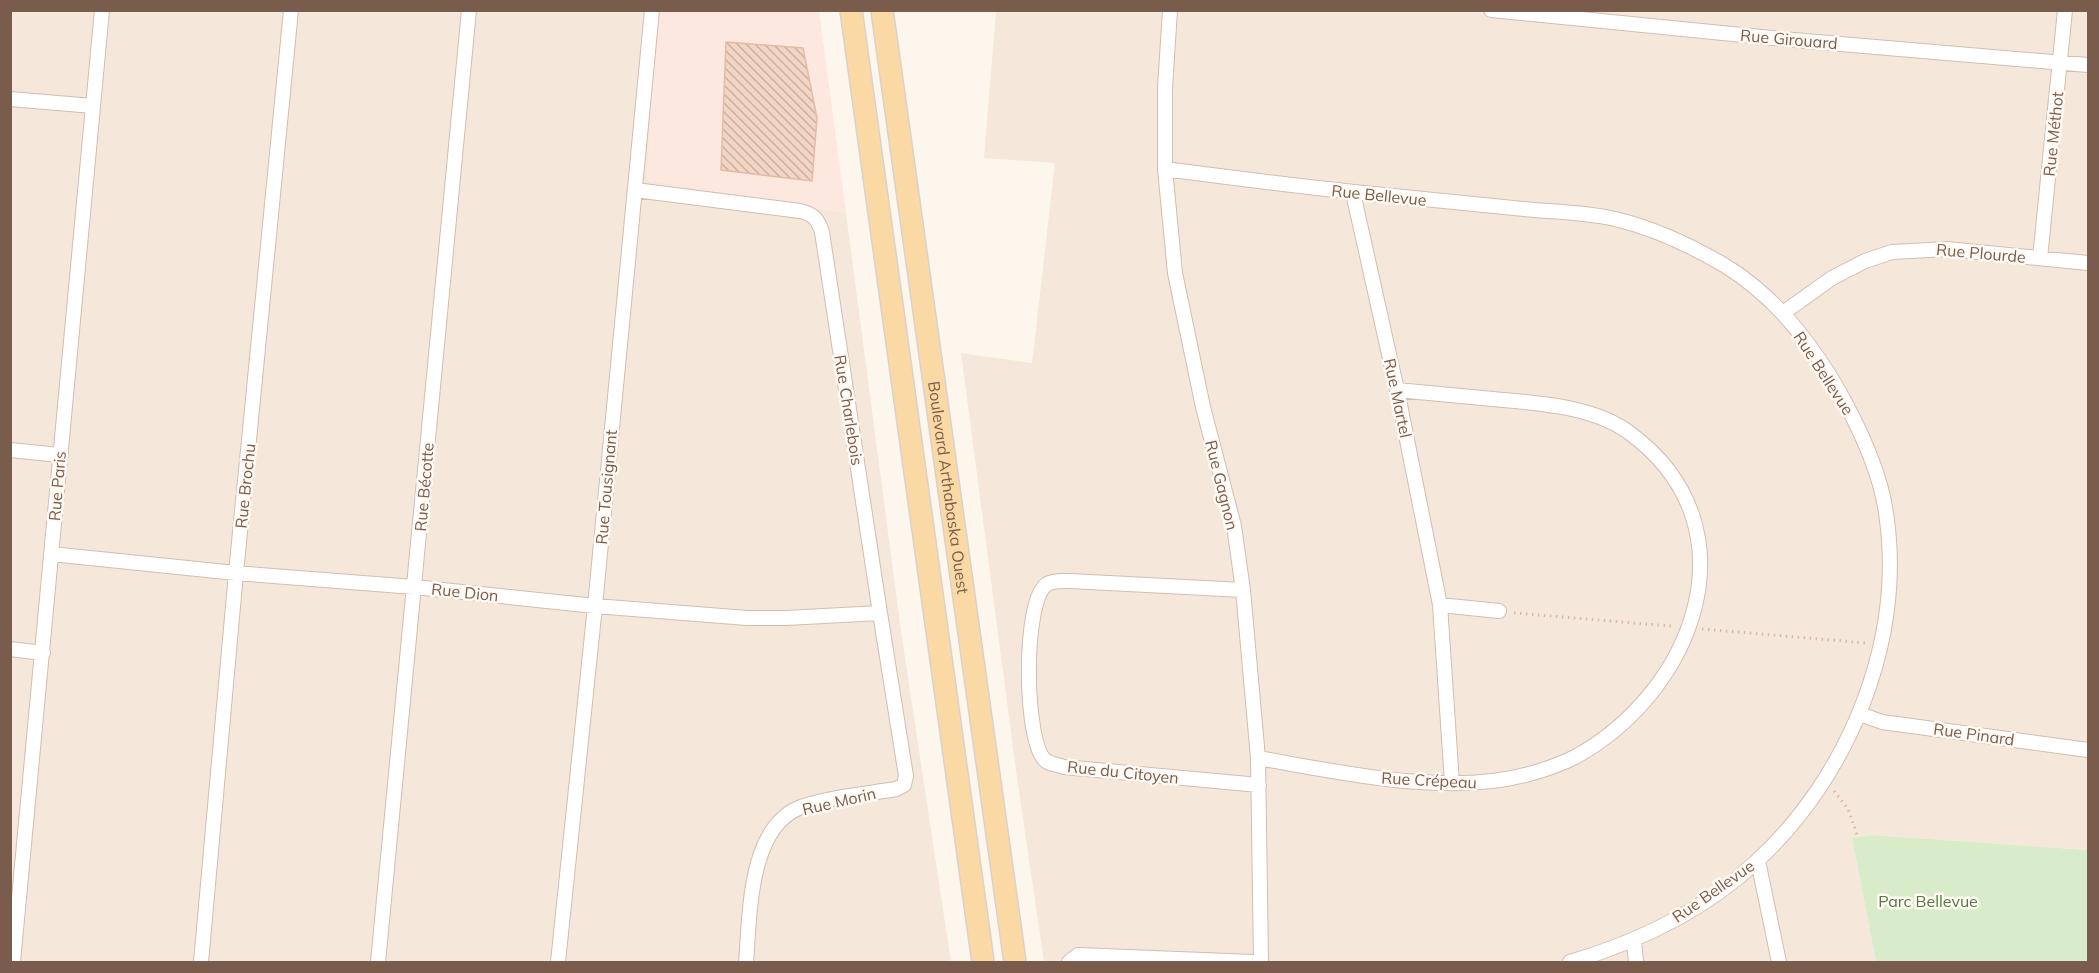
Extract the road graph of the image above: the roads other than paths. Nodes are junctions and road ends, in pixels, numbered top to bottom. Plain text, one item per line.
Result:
1 (102, 10) edge
2 (291, 10) edge
3 (469, 10) edge
4 (652, 10) edge
5 (851, 10) edge
6 (882, 10) edge
7 (1170, 10) edge
8 (1491, 10) edge
9 (2065, 10) edge
10 (1545, 13) edge
11 (2060, 62) junction
12 (2088, 64) edge
13 (10, 99) edge
14 (93, 106) junction
15 (1166, 169) junction
16 (635, 190) junction
17 (1353, 193) junction
18 (2040, 258) junction
19 (2088, 262) edge
20 (1783, 313) junction
21 (1397, 390) junction
22 (10, 450) edge
23 (60, 455) junction
24 (51, 554) junction
25 (236, 573) junction
26 (414, 587) junction
27 (1243, 590) junction
28 (1440, 605) junction
29 (595, 606) junction
30 (1499, 611) dead end
31 (880, 613) junction
32 (10, 649) edge
33 (43, 653) junction
34 (1860, 714) junction
35 (2088, 750) edge
36 (1258, 758) junction
37 (1452, 783) junction
38 (904, 785) joint
39 (1259, 785) junction
40 (16, 850) edge
41 (1758, 861) junction
42 (1634, 941) junction
43 (13, 963) edge
44 (201, 963) edge
45 (378, 963) edge
46 (558, 963) edge
47 (746, 963) edge
48 (983, 963) edge
49 (1015, 963) edge
50 (1069, 963) edge
51 (1253, 963) edge
52 (1261, 963) edge
53 (1570, 963) edge
54 (1636, 963) edge
55 (1779, 963) edge

1 - 14 street, Rue Paris
2 - 25 street, Rue Brochu
3 - 26 street, Rue Bécotte
4 - 16 street, Rue Tousignant
5 - 48 main road, Boulevard Arthabaska Ouest
6 - 49 main road, Boulevard Arthabaska Ouest
7 - 15 street, Rue Gagnon
8 - 10 street, Rue Girouard
9 - 11 street, Rue Méthot
10 - 11 street, Rue Girouard
11 - 12 street, Rue Girouard
11 - 18 street, Rue Méthot
13 - 14 street
14 - 23 street, Rue Paris
15 - 17 street, Rue Bellevue
15 - 27 street, Rue Gagnon
16 - 29 street, Rue Tousignant
16 - 31 street, Rue Charlebois
17 - 20 street, Rue Bellevue
17 - 21 street, Rue Martel
18 - 19 street, Rue Plourde
18 - 20 street, Rue Plourde
20 - 34 street, Rue Bellevue
21 - 28 street, Rue Martel
21 - 37 street, Rue Crépeau
22 - 23 street
23 - 24 street, Rue Paris
24 - 25 street, Rue Dion
24 - 33 street, Rue Paris
25 - 26 street, Rue Dion
25 - 44 street, Rue Brochu
26 - 29 street, Rue Dion
26 - 45 street, Rue Bécotte
27 - 36 street, Rue Gagnon
27 - 39 street, Rue du Citoyen
28 - 30 street
28 - 37 street, Rue Martel
29 - 31 street, Rue Dion
29 - 46 street, Rue Tousignant
31 - 38 street, Rue Charlebois
32 - 33 street
33 - 40 street, Rue Paris
34 - 35 street, Rue Pinard
34 - 41 street, Rue Bellevue
36 - 37 street, Rue Crépeau
36 - 39 street, Rue Gagnon
38 - 47 street, Rue Morin
39 - 52 street, Rue Gagnon
40 - 43 street, Rue Paris
41 - 42 street, Rue Bellevue
41 - 55 street
42 - 53 street, Rue Bellevue
42 - 54 street
50 - 51 street

